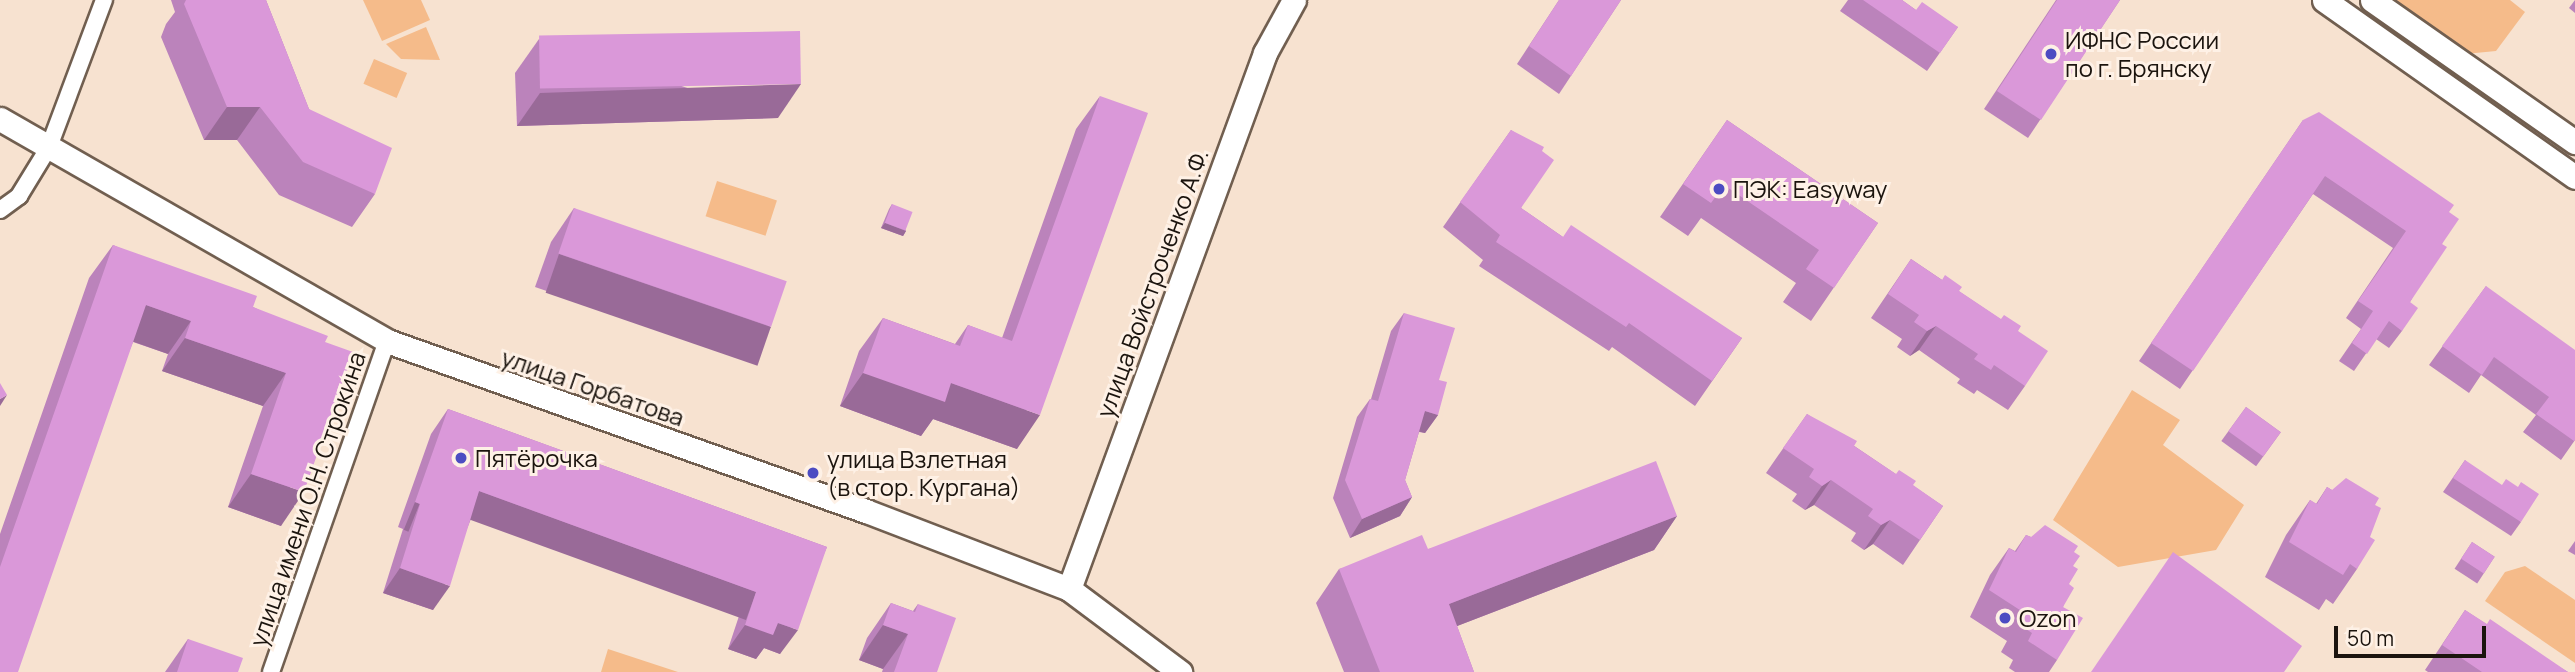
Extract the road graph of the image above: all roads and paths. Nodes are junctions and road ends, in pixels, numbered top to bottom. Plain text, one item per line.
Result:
1 (104, 0) edge
2 (1294, 0) edge
3 (2324, 0) edge
4 (2372, 0) edge
5 (0, 119) edge
6 (2575, 142) edge
7 (48, 147) junction
8 (2575, 177) edge
9 (0, 210) edge
10 (387, 341) junction
11 (1069, 589) junction
12 (271, 672) edge
13 (1180, 672) edge

1 - 7 street
2 - 11 main road, улица Войстроченко А.Ф.
3 - 8 main road
4 - 6 main road
5 - 7 main road, улица Горбатова
7 - 9 street
7 - 10 main road, улица Горбатова
10 - 11 main road, улица Горбатова
10 - 12 street, улица имени О.Н. Строкина
11 - 13 main road, улица Горбатова

